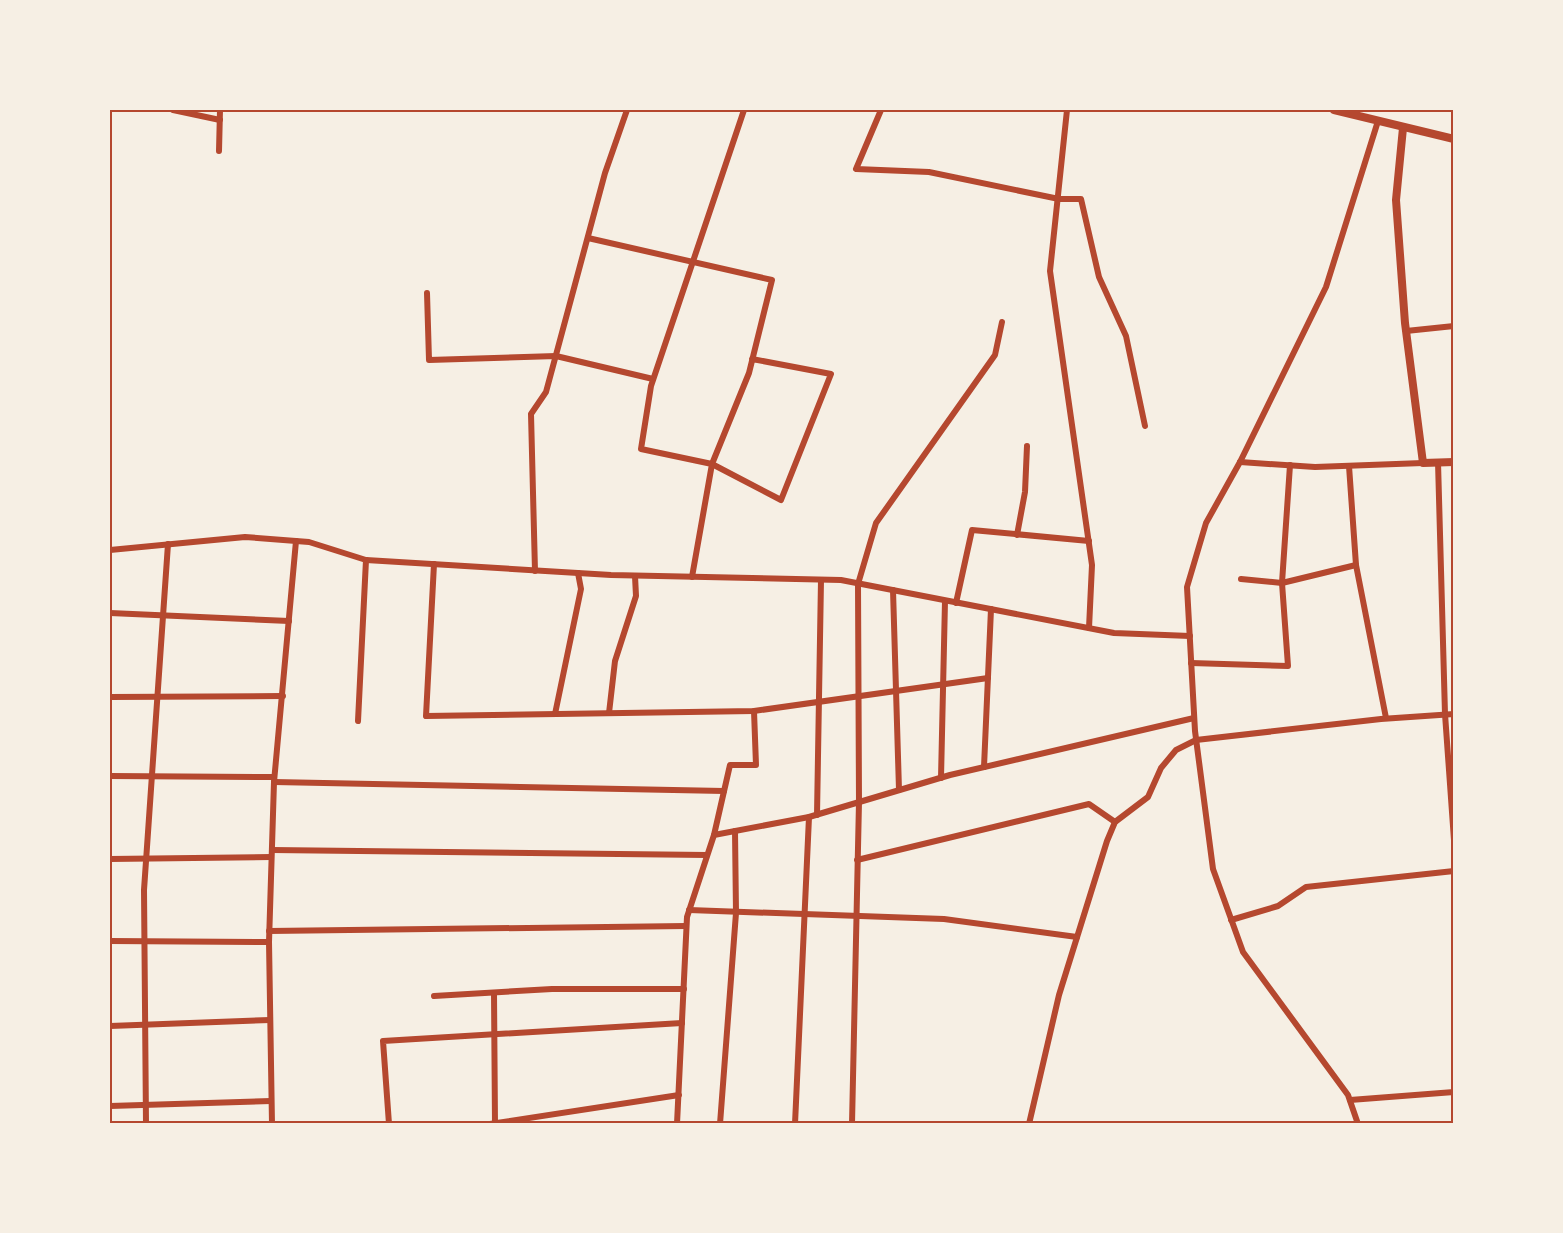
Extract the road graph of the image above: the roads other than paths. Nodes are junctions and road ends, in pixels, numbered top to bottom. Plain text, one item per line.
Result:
1 (173, 110) edge
2 (220, 110) edge
3 (627, 110) edge
4 (744, 110) edge
5 (881, 110) edge
6 (1067, 110) edge
7 (1334, 110) edge
8 (220, 120) junction
9 (1378, 121) junction
10 (1403, 128) junction
11 (1454, 138) edge
12 (219, 151) dead end
13 (1059, 199) junction
14 (588, 238) junction
15 (692, 261) junction
16 (427, 293) dead end
17 (1002, 322) dead end
18 (1454, 326) edge
19 (1406, 331) junction
20 (556, 356) junction
21 (752, 359) junction
22 (653, 379) junction
23 (1145, 426) dead end
24 (1027, 446) dead end
25 (1240, 462) junction
26 (1438, 462) junction
27 (1454, 462) edge
28 (1423, 463) junction
29 (712, 464) junction
30 (1290, 465) junction
31 (1349, 466) junction
32 (1017, 535) junction
33 (296, 541) junction
34 (1089, 541) junction
35 (168, 544) junction
36 (110, 550) edge
37 (366, 560) junction
38 (434, 564) junction
39 (1356, 565) junction
40 (535, 571) junction
41 (578, 573) junction
42 (634, 576) junction
43 (692, 577) junction
44 (1241, 579) dead end
45 (820, 580) junction
46 (1282, 582) junction
47 (858, 584) junction
48 (893, 590) junction
49 (945, 601) junction
50 (956, 603) junction
51 (992, 609) junction
52 (110, 613) edge
53 (164, 613) junction
54 (289, 621) junction
55 (1089, 628) junction
56 (1190, 636) junction
57 (1191, 663) junction
58 (988, 678) junction
59 (943, 684) junction
60 (896, 691) junction
61 (283, 696) junction
62 (110, 697) edge
63 (158, 697) junction
64 (859, 697) junction
65 (819, 702) junction
66 (754, 711) junction
67 (609, 713) junction
68 (555, 714) junction
69 (1445, 714) junction
70 (1454, 714) edge
71 (1194, 718) junction
72 (1386, 718) junction
73 (358, 721) dead end
74 (1196, 740) junction
75 (984, 767) junction
76 (110, 776) edge
77 (152, 776) junction
78 (941, 778) junction
79 (274, 780) junction
80 (899, 790) junction
81 (724, 792) junction
82 (859, 802) junction
83 (817, 815) junction
84 (809, 817) junction
85 (1115, 822) junction
86 (735, 831) junction
87 (714, 835) junction
88 (1454, 840) edge
89 (271, 853) junction
90 (708, 855) junction
91 (146, 858) junction
92 (110, 859) edge
93 (857, 860) junction
94 (1454, 871) edge
95 (689, 910) junction
96 (736, 913) junction
97 (804, 915) junction
98 (855, 917) junction
99 (1231, 920) junction
100 (686, 926) junction
101 (269, 931) junction
102 (1077, 937) junction
103 (143, 940) junction
104 (110, 941) edge
105 (269, 942) junction
106 (684, 989) junction
107 (494, 993) junction
108 (434, 996) dead end
109 (270, 1020) junction
110 (682, 1023) junction
111 (143, 1025) junction
112 (110, 1026) edge
113 (494, 1034) junction
114 (1454, 1092) edge
115 (679, 1095) junction
116 (1350, 1100) junction
117 (271, 1101) junction
118 (146, 1105) junction
119 (110, 1106) edge
120 (495, 1123) edge
121 (146, 1124) edge
122 (272, 1124) edge
123 (389, 1124) edge
124 (490, 1124) edge
125 (677, 1124) edge
126 (720, 1124) edge
127 (795, 1124) edge
128 (852, 1124) edge
129 (1029, 1124) edge
130 (1358, 1124) edge

1 - 8 street
2 - 8 street
3 - 14 street
4 - 15 street
5 - 13 street
6 - 13 street
7 - 9 street
8 - 12 street
9 - 10 street
9 - 25 street
10 - 11 street
10 - 19 street
13 - 23 street
13 - 34 street
14 - 15 street
14 - 20 street
15 - 21 street
15 - 22 street
16 - 20 street
17 - 47 street
18 - 19 street
19 - 28 street
20 - 22 street
20 - 40 street
21 - 29 street
21 - 29 street
22 - 29 street
24 - 32 street
25 - 30 street
25 - 56 street
26 - 27 street
26 - 28 street
26 - 69 street
28 - 31 street
29 - 43 street
30 - 31 street
30 - 46 street
31 - 39 street
32 - 34 street
32 - 50 street
33 - 35 street
33 - 37 street
33 - 54 street
34 - 55 street
35 - 36 street
35 - 53 street
37 - 38 street
37 - 73 street
38 - 40 street
38 - 68 street
39 - 46 street
39 - 72 street
40 - 41 street
41 - 42 street
41 - 68 street
42 - 43 street
42 - 67 street
43 - 45 street
44 - 46 street
45 - 47 street
45 - 65 street
46 - 57 street
47 - 48 street
47 - 64 street
48 - 49 street
48 - 60 street
49 - 50 street
49 - 59 street
50 - 51 street
51 - 55 street
51 - 58 street
52 - 53 street
53 - 54 street
53 - 63 street
54 - 61 street
55 - 56 street
56 - 57 street
57 - 71 street
58 - 59 street
58 - 75 street
59 - 60 street
59 - 78 street
60 - 64 street
60 - 80 street
61 - 63 street
61 - 79 street
62 - 63 street
63 - 77 street
64 - 65 street
64 - 82 street
65 - 66 street
65 - 83 street
66 - 67 street
66 - 81 street
67 - 68 street
69 - 70 street
69 - 72 street
69 - 88 street
71 - 74 street
71 - 75 street
72 - 74 street
74 - 85 street
74 - 99 street
75 - 78 street
76 - 77 street
77 - 79 street
77 - 91 street
78 - 80 street
79 - 81 street
79 - 89 street
80 - 82 street
81 - 87 street
82 - 83 street
82 - 93 street
83 - 84 street
84 - 86 street
84 - 97 street
85 - 93 street
85 - 102 street
86 - 87 street
86 - 96 street
87 - 90 street
89 - 90 street
89 - 91 street
89 - 101 street
90 - 95 street
91 - 92 street
91 - 103 street
93 - 98 street
94 - 99 street
95 - 96 street
95 - 100 street
96 - 97 street
96 - 126 street
97 - 98 street
97 - 127 street
98 - 102 street
98 - 128 street
99 - 116 street
100 - 101 street
100 - 106 street
101 - 105 street
102 - 129 street
103 - 104 street
103 - 105 street
103 - 111 street
105 - 109 street
106 - 107 street
106 - 110 street
107 - 108 street
107 - 113 street
109 - 111 street
109 - 117 street
110 - 113 street
110 - 115 street
111 - 112 street
111 - 118 street
113 - 120 street
113 - 123 street
114 - 116 street
115 - 120 street
115 - 125 street
116 - 130 street
117 - 118 street
117 - 122 street
118 - 119 street
118 - 121 street
120 - 124 street

